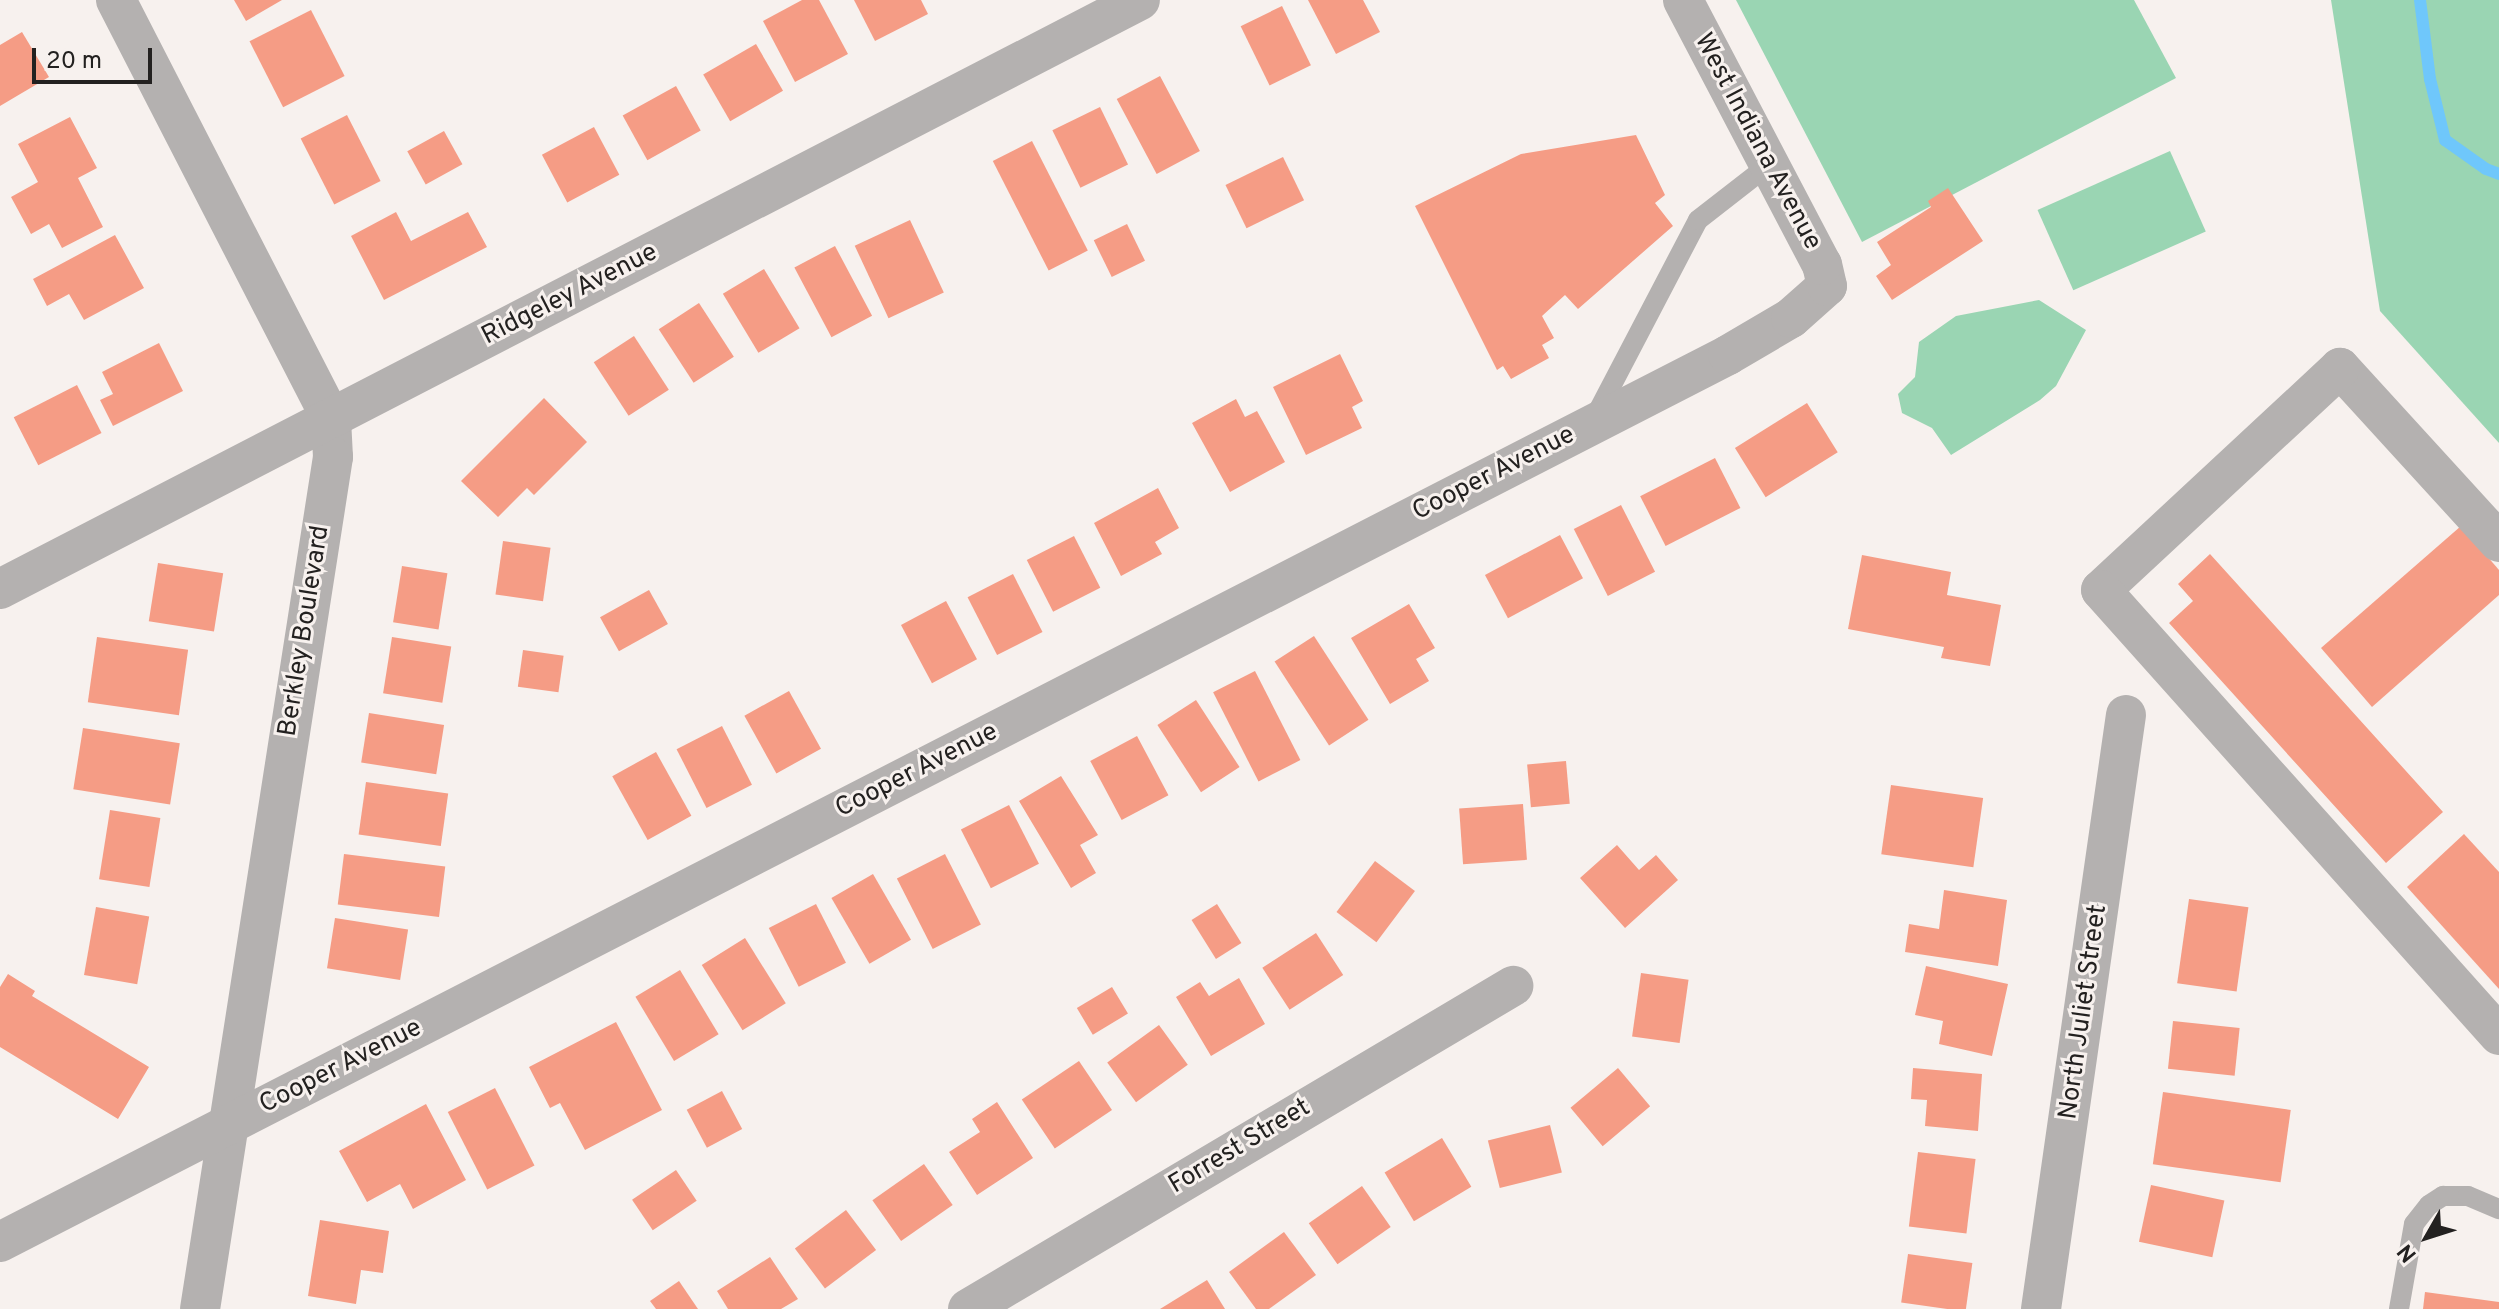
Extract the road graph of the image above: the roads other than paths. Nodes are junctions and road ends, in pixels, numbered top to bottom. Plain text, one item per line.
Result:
1 (116, 0) edge
2 (1140, 0) edge
3 (1683, 0) edge
4 (1770, 164) junction
5 (1827, 286) joint
6 (331, 419) junction
7 (1591, 424) junction
8 (2499, 542) edge
9 (0, 589) edge
10 (2126, 715) dead end
11 (1513, 986) dead end
12 (2499, 1035) edge
13 (227, 1125) junction
14 (2499, 1209) edge
15 (0, 1242) edge
16 (200, 1309) edge
17 (968, 1309) edge
18 (2041, 1309) edge
19 (2399, 1309) edge

1 - 6 street, Berkley Boulevard
2 - 6 street, Ridgeley Avenue
3 - 4 street, West Indiana Avenue
4 - 5 street, West Indiana Avenue
4 - 7 lane
5 - 7 street, Cooper Avenue
6 - 9 street, Ridgeley Avenue
6 - 13 street, Berkley Boulevard
7 - 13 street, Cooper Avenue
8 - 12 street
10 - 18 street, North Juliet Street
11 - 17 street, Forrest Street
13 - 15 street, Cooper Avenue
13 - 16 street, Berkley Boulevard
14 - 19 lane

